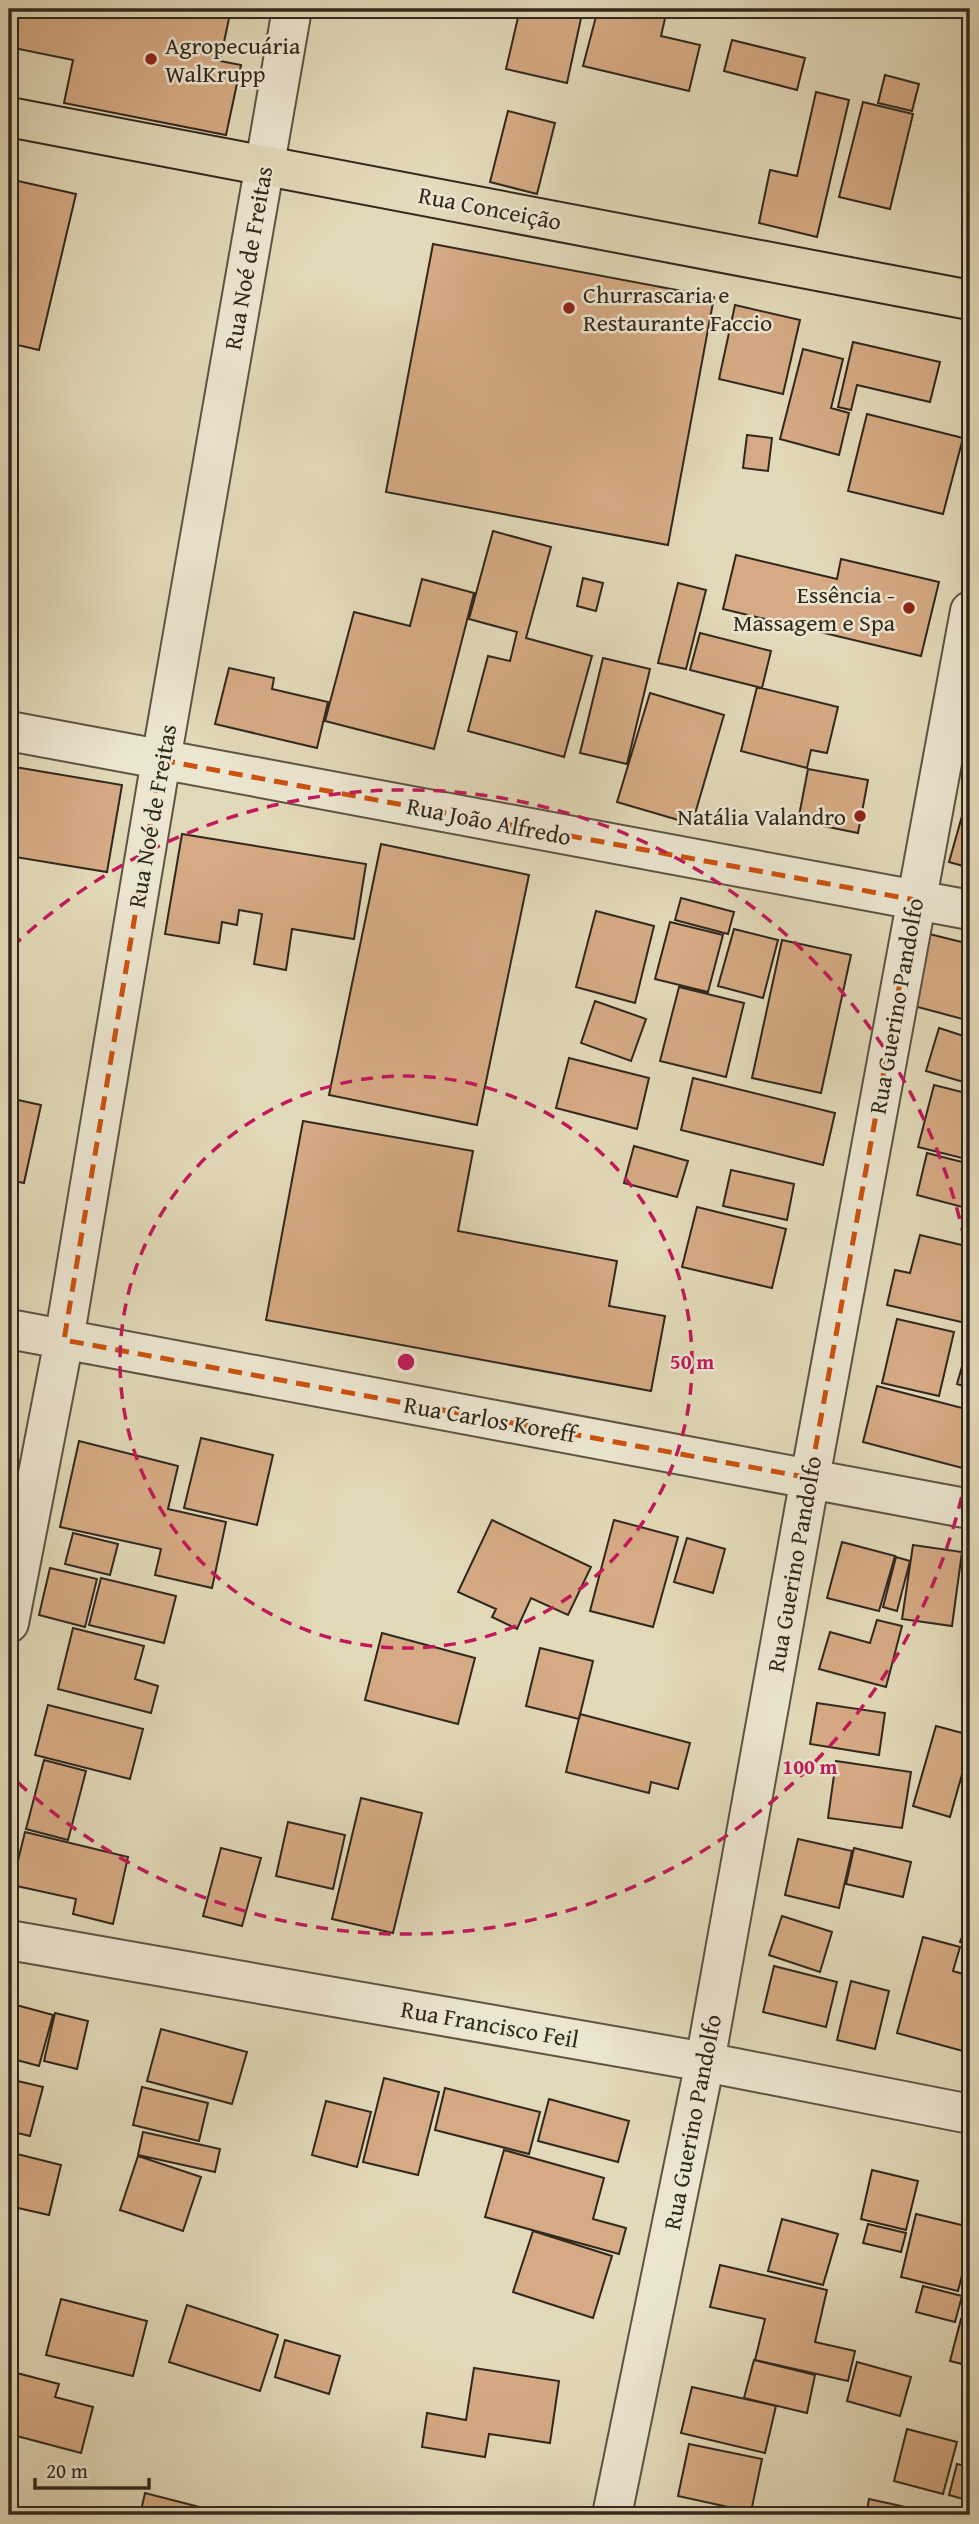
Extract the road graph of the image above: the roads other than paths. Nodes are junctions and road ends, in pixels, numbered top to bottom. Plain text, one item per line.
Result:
1 (292, 9) edge
2 (9, 117) edge
3 (264, 165) junction
4 (970, 300) edge
5 (970, 611) edge
6 (9, 731) edge
7 (161, 760) junction
8 (915, 900) junction
9 (970, 910) edge
10 (9, 1329) edge
11 (64, 1340) junction
12 (810, 1478) junction
13 (970, 1509) edge
14 (9, 1623) edge
15 (9, 1940) edge
16 (705, 2062) junction
17 (970, 2114) edge
18 (612, 2515) edge

1 - 3 street, Rua Noé de Freitas
2 - 3 main road, Rua Conceição
3 - 4 main road, Rua Conceição
3 - 7 street, Rua Noé de Freitas
5 - 8 street, Rua Guerino Pandolfo
6 - 7 street, Rua João Alfredo
7 - 8 street, Rua João Alfredo
7 - 11 street, Rua Noé de Freitas
8 - 9 street, Rua João Alfredo
8 - 12 street, Rua Guerino Pandolfo
10 - 11 street, Rua Carlos Koreff
11 - 12 street, Rua Carlos Koreff
11 - 14 street, Rua Noé de Freitas
12 - 13 street, Rua Carlos Koreff
12 - 16 street, Rua Guerino Pandolfo
15 - 16 street, Rua Francisco Feil
16 - 17 street, Rua Francisco Feil
16 - 18 street, Rua Guerino Pandolfo

